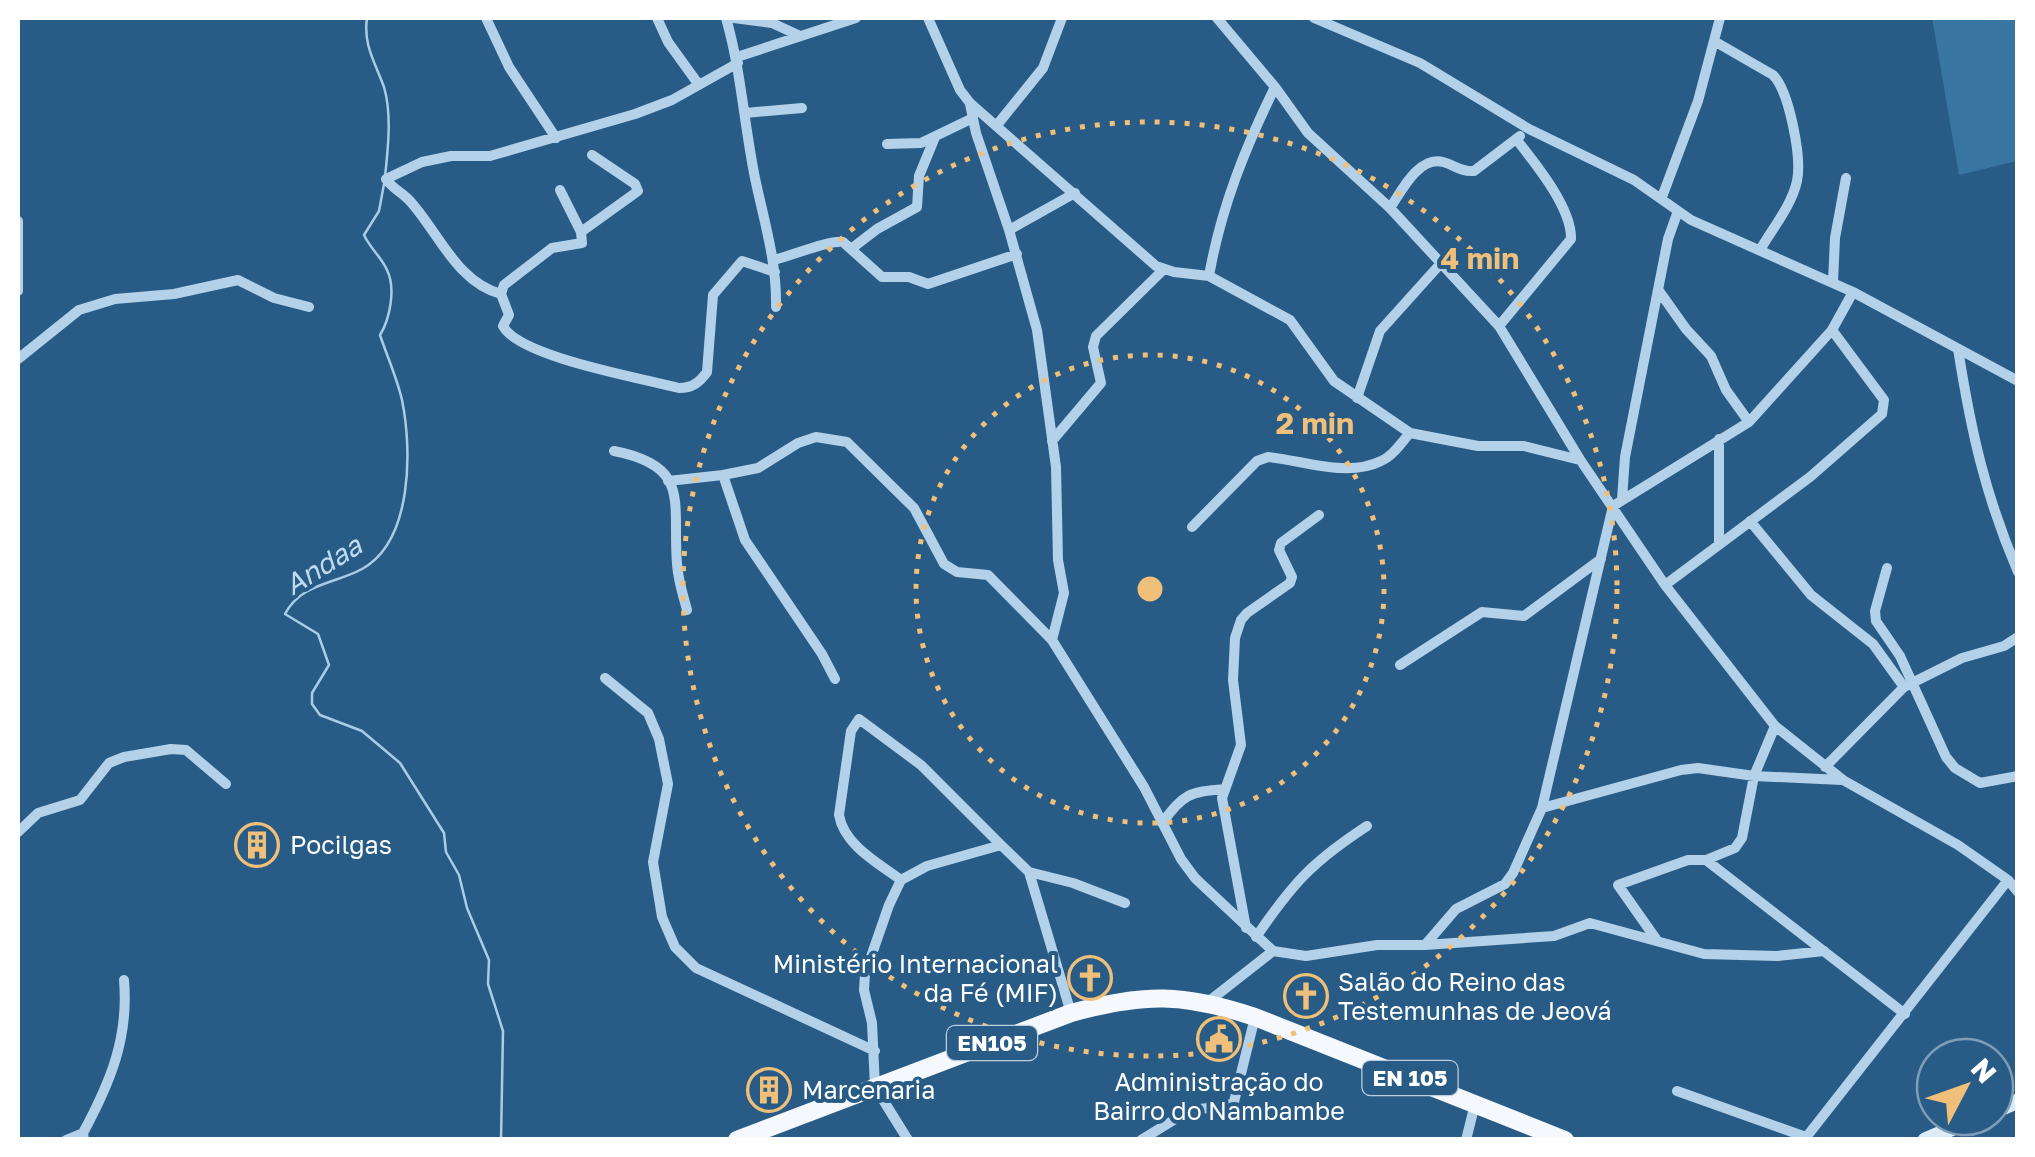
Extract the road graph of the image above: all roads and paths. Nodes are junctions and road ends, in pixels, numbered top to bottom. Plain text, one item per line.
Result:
1 (486, 18) edge
2 (657, 18) edge
3 (726, 18) edge
4 (734, 18) edge
5 (856, 18) edge
6 (928, 18) edge
7 (1062, 18) edge
8 (1217, 18) edge
9 (1314, 18) edge
10 (1720, 18) edge
11 (798, 35) junction
12 (1714, 41) junction
13 (738, 60) junction
14 (699, 85) junction
15 (1274, 87) junction
16 (970, 103) junction
17 (802, 108) dead end
18 (745, 113) junction
19 (973, 118) junction
20 (998, 126) junction
21 (1529, 130) junction
22 (935, 137) junction
23 (556, 138) junction
24 (1516, 139) junction
25 (887, 144) dead end
26 (592, 155) dead end
27 (1846, 178) dead end
28 (560, 190) dead end
29 (1075, 193) junction
30 (1662, 197) junction
31 (1390, 208) junction
32 (1678, 211) junction
33 (18, 222) edge
34 (1009, 230) junction
35 (581, 232) junction
36 (851, 249) junction
37 (1760, 250) junction
38 (1016, 254) junction
39 (1442, 262) junction
40 (774, 266) junction
41 (1163, 270) junction
42 (1209, 276) junction
43 (1833, 282) junction
44 (18, 291) edge
45 (1659, 291) junction
46 (1854, 292) junction
47 (501, 294) junction
48 (309, 307) dead end
49 (776, 307) dead end
50 (1499, 326) junction
51 (1832, 330) junction
52 (1958, 349) junction
53 (18, 359) edge
54 (2018, 381) edge
55 (1357, 398) junction
56 (1748, 422) junction
57 (1410, 433) junction
58 (1719, 440) junction
59 (1052, 441) junction
60 (614, 450) dead end
61 (1581, 460) junction
62 (724, 475) junction
63 (668, 481) junction
64 (1618, 503) junction
65 (1319, 515) dead end
66 (1750, 522) junction
67 (1192, 527) dead end
68 (1719, 545) junction
69 (1601, 558) junction
70 (1887, 568) dead end
71 (2018, 572) edge
72 (1665, 585) junction
73 (687, 610) dead end
74 (2018, 637) edge
75 (1052, 640) junction
76 (1400, 666) dead end
77 (605, 678) dead end
78 (835, 680) dead end
79 (1907, 686) junction
80 (1775, 726) junction
81 (1825, 766) junction
82 (1754, 776) junction
83 (2018, 776) edge
84 (1843, 780) junction
85 (226, 784) dead end
86 (1224, 790) junction
87 (1542, 808) junction
88 (1162, 822) junction
89 (1367, 826) dead end
90 (18, 832) edge
91 (1001, 845) junction
92 (1706, 860) junction
93 (1028, 872) junction
94 (901, 880) junction
95 (2008, 880) junction
96 (2018, 892) edge
97 (1125, 903) dead end
98 (1251, 932) junction
99 (1656, 938) junction
100 (1425, 945) junction
101 (1273, 951) junction
102 (1824, 951) junction
103 (124, 980) dead end
104 (1208, 1002) junction
105 (1071, 1013) junction
106 (1905, 1014) junction
107 (1255, 1017) junction
108 (875, 1051) junction
109 (875, 1087) junction
110 (1677, 1091) dead end
111 (1474, 1104) junction
112 (84, 1136) edge
113 (1805, 1138) edge
114 (66, 1140) edge
115 (737, 1140) edge
116 (908, 1140) edge
117 (1141, 1140) edge
118 (1466, 1140) edge
119 (1565, 1140) edge

1 - 23 street
2 - 14 street
3 - 13 street
4 - 11 street
5 - 11 street
6 - 16 street
7 - 20 street
8 - 15 street
9 - 21 street
10 - 12 street
11 - 13 street
12 - 30 street
12 - 37 street
13 - 14 street
13 - 18 street
14 - 23 street
15 - 31 street
15 - 42 street
16 - 19 street
16 - 20 street
17 - 18 street
18 - 40 street
19 - 22 street
19 - 34 street
20 - 29 street
21 - 24 street
21 - 30 street
22 - 25 street
22 - 36 street
23 - 47 street
24 - 31 street
24 - 50 street
26 - 35 street
27 - 43 street
28 - 35 street
29 - 34 street
29 - 41 street
30 - 32 street
31 - 39 street
32 - 37 street
32 - 45 street
33 - 44 street
34 - 38 street
35 - 47 street
36 - 38 street
36 - 40 street
37 - 43 street
38 - 59 street
39 - 50 street
39 - 55 street
40 - 47 street
40 - 49 street
41 - 42 street
41 - 59 street
42 - 55 street
43 - 46 street
45 - 56 street
45 - 64 street
46 - 51 street
46 - 52 street
48 - 53 street
50 - 61 street
51 - 56 street
51 - 66 street
52 - 54 street
52 - 71 street
55 - 57 street
56 - 58 street
57 - 61 street
57 - 67 street
58 - 64 street
58 - 68 street
59 - 75 street
60 - 63 street
61 - 64 street
62 - 63 street
62 - 75 street
62 - 78 street
63 - 73 street
64 - 69 street
64 - 72 street
65 - 86 street
66 - 68 street
66 - 79 street
68 - 72 street
69 - 76 street
69 - 87 street
70 - 79 street
72 - 80 street
74 - 79 street
75 - 88 street
77 - 108 street
79 - 81 street
79 - 83 street
80 - 81 street
80 - 82 street
81 - 84 street
82 - 84 street
82 - 87 street
82 - 92 street
84 - 95 street
85 - 90 street
86 - 88 street
86 - 98 street
87 - 100 street
88 - 98 street
89 - 98 street
91 - 93 street
91 - 94 street
91 - 94 street
92 - 99 street
92 - 102 street
93 - 97 street
93 - 105 street
94 - 108 street
95 - 96 street
95 - 106 street
98 - 101 street
99 - 100 street
99 - 102 street
100 - 101 street
101 - 104 street
102 - 106 street
103 - 112 street
104 - 105 main road, EN105
104 - 107 main road, EN105
105 - 109 main road, EN105
106 - 113 street
107 - 111 main road, EN 105
107 - 117 street
108 - 109 street
109 - 115 main road, EN105
109 - 116 street
110 - 113 street
111 - 118 street
111 - 119 main road, EN 105
112 - 114 street

